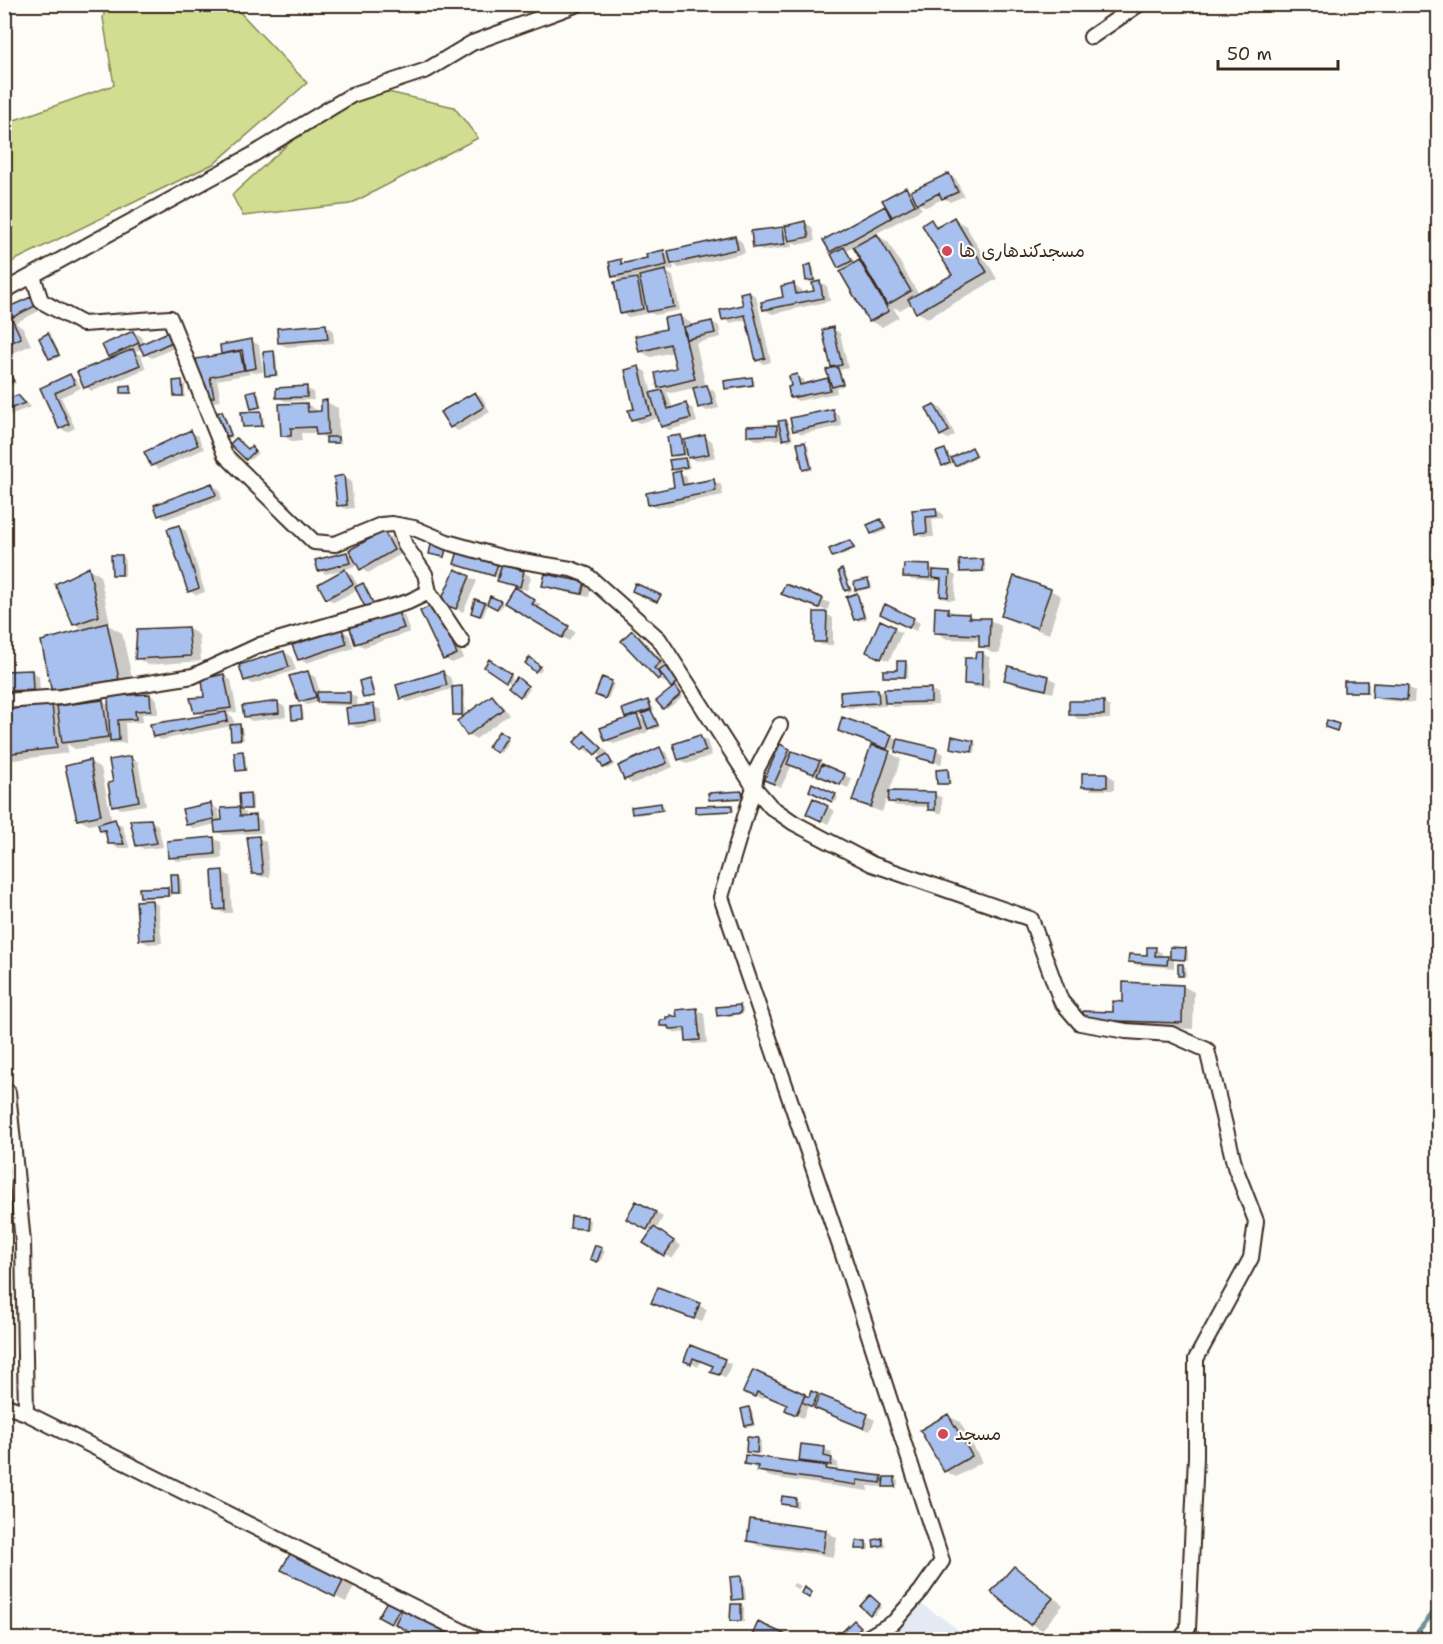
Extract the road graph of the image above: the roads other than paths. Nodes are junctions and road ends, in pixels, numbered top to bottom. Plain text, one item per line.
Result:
1 (578, 4) edge
2 (1139, 4) edge
3 (1091, 37) dead end
4 (33, 276) junction
5 (4, 291) edge
6 (398, 525) junction
7 (429, 592) junction
8 (462, 642) dead end
9 (4, 701) edge
10 (780, 725) dead end
11 (754, 787) junction
12 (4, 1088) edge
13 (4, 1405) edge
14 (26, 1413) junction
15 (480, 1640) edge
16 (863, 1640) edge
17 (1180, 1640) edge

1 - 4 street
2 - 3 street
4 - 5 street
4 - 6 street
6 - 7 street
6 - 11 street
7 - 8 street
7 - 9 street
10 - 11 street
11 - 16 street
11 - 17 street
12 - 14 street
13 - 14 street
14 - 15 street

